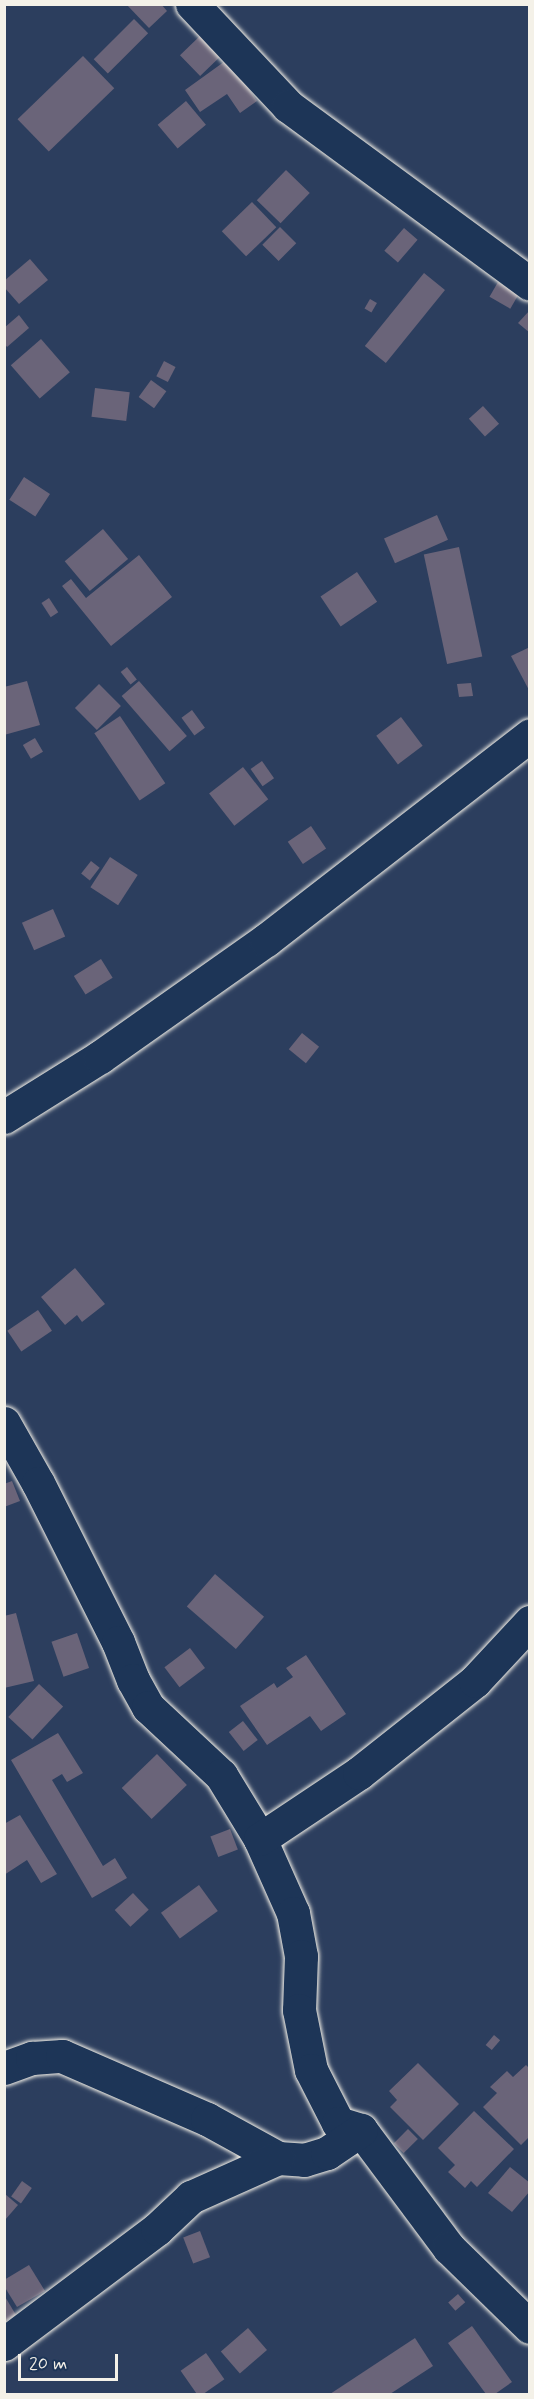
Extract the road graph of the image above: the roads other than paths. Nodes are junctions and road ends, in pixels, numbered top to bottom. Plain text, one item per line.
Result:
1 (192, 4) edge
2 (530, 284) edge
3 (530, 735) edge
4 (4, 1117) edge
5 (4, 1423) edge
6 (530, 1622) edge
7 (260, 1839) junction
8 (4, 2068) edge
9 (361, 2130) junction
10 (278, 2158) junction
11 (530, 2327) edge
12 (4, 2344) edge

1 - 2 street
3 - 4 street
5 - 7 street
6 - 7 street
7 - 9 street
8 - 10 street
9 - 10 street
9 - 11 street
10 - 12 street

